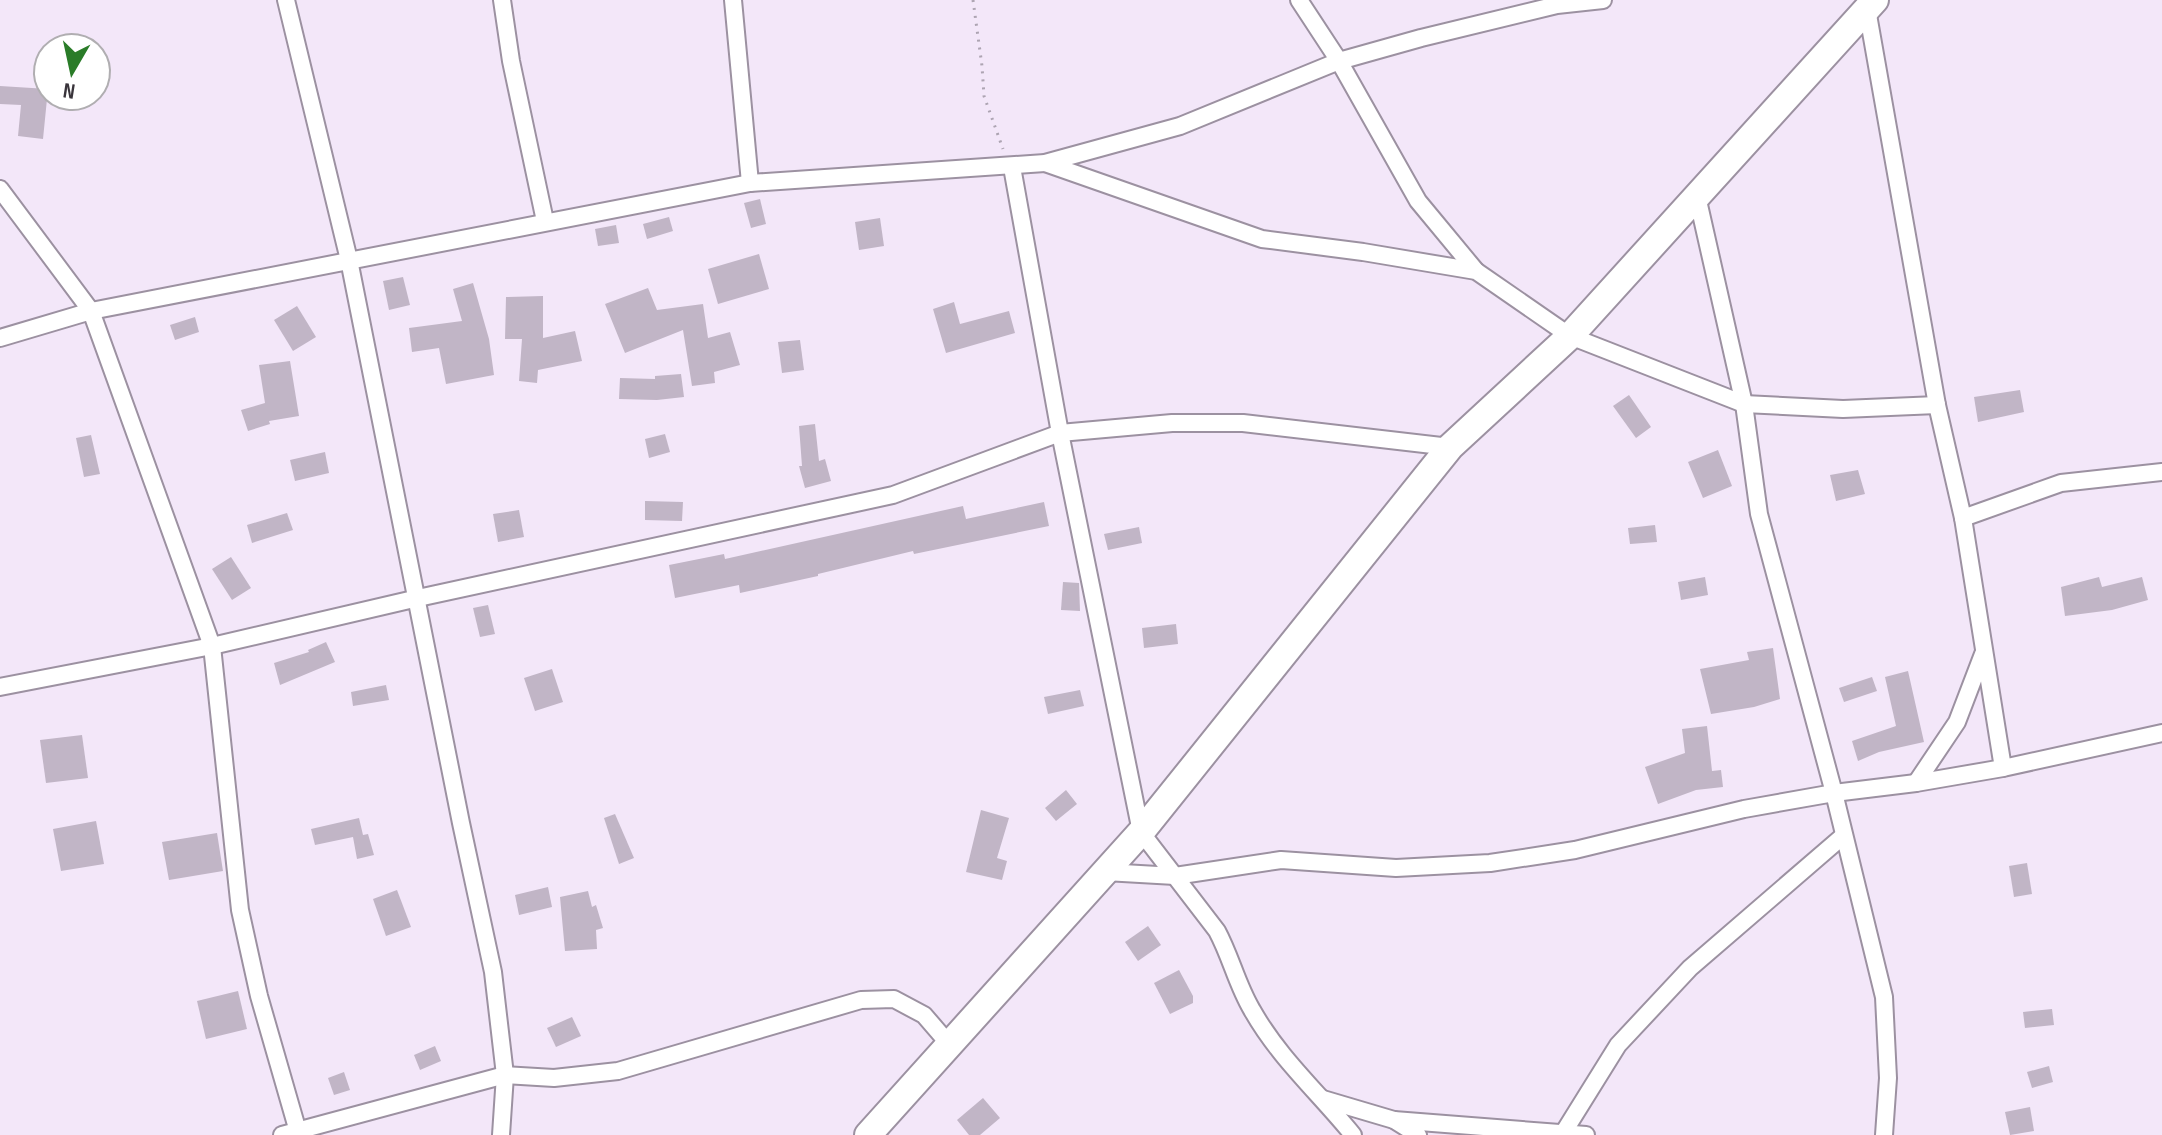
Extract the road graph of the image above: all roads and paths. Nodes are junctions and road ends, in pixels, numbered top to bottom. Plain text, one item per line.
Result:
1 (286, 0) edge
2 (502, 0) edge
3 (733, 0) edge
4 (973, 0) edge
5 (1299, 0) edge
6 (1603, 0) edge
7 (1871, 5) edge
8 (1339, 61) junction
9 (1045, 163) junction
10 (1012, 167) junction
11 (750, 183) junction
12 (0, 189) edge
13 (1697, 196) junction
14 (545, 221) junction
15 (349, 260) junction
16 (1476, 271) junction
17 (91, 311) junction
18 (1570, 336) junction
19 (0, 338) edge
20 (1744, 404) junction
21 (1937, 405) junction
22 (1060, 433) junction
23 (1450, 447) junction
24 (2162, 472) edge
25 (1963, 518) junction
26 (418, 598) junction
27 (212, 646) junction
28 (1983, 653) junction
29 (0, 687) edge
30 (2162, 733) edge
31 (2003, 768) junction
32 (1916, 783) junction
33 (1834, 793) junction
34 (1141, 832) junction
35 (1843, 836) junction
36 (1105, 872) junction
37 (1175, 876) junction
38 (949, 1044) junction
39 (505, 1075) junction
40 (1320, 1099) junction
41 (1394, 1120) junction
42 (299, 1133) edge
43 (1562, 1134) edge
44 (282, 1135) edge
45 (501, 1135) edge
46 (868, 1135) edge
47 (1353, 1135) edge
48 (1418, 1135) edge
49 (1586, 1135) edge
50 (1884, 1135) edge

1 - 15 street
2 - 14 street
3 - 11 street
4 - 10 path
5 - 8 street
6 - 8 street
7 - 13 highway
7 - 21 street
8 - 9 street
8 - 16 street
9 - 10 street
9 - 16 street
10 - 11 street
10 - 22 street
11 - 14 street
12 - 17 street
13 - 18 highway
13 - 20 street
14 - 15 street
15 - 17 street
15 - 26 street
16 - 18 street
17 - 19 street
17 - 27 street
18 - 20 street
18 - 23 highway
20 - 21 street
20 - 33 street
21 - 25 street
22 - 23 street
22 - 26 street
22 - 34 street
23 - 34 highway
24 - 25 street
25 - 28 street
26 - 27 street
26 - 39 street
27 - 29 street
27 - 42 street
28 - 31 street
28 - 32 street
30 - 31 street
31 - 32 street
32 - 33 street
33 - 35 street
33 - 37 street
34 - 36 highway
34 - 37 street
35 - 43 street
35 - 50 street
36 - 37 street
36 - 38 highway
37 - 40 street
38 - 39 street
38 - 46 highway
39 - 42 street
39 - 45 street
40 - 41 street
40 - 47 street
41 - 43 street
41 - 48 street
42 - 44 street
43 - 49 street

